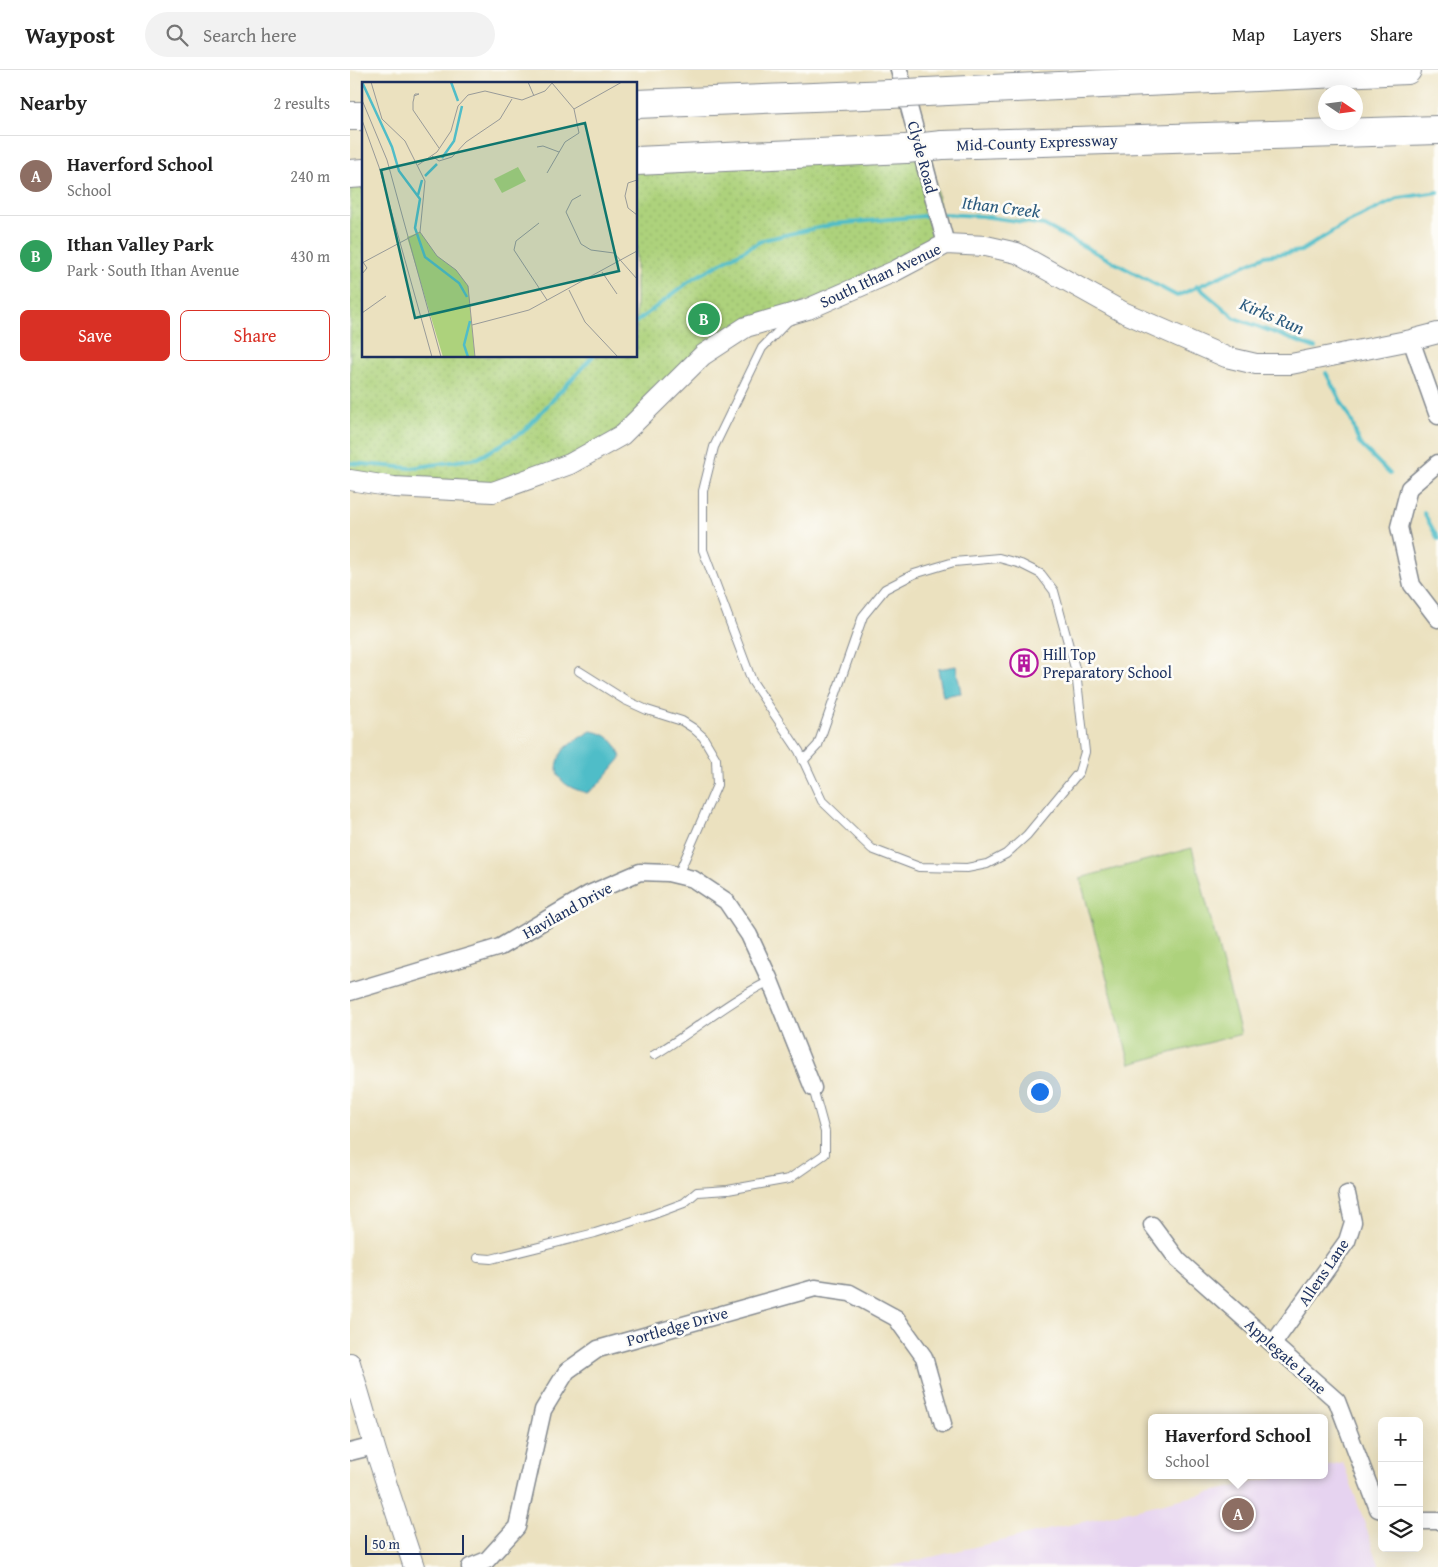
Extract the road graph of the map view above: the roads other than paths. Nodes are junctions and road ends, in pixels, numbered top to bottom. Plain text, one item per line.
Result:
1 (1407, 70) edge
2 (894, 82) edge
3 (638, 104) edge
4 (1438, 130) edge
5 (638, 161) edge
6 (946, 244) junction
7 (798, 312) junction
8 (1438, 333) edge
9 (1411, 340) junction
10 (1438, 416) edge
11 (1438, 463) edge
12 (350, 480) edge
13 (1438, 619) edge
14 (578, 671) dead end
15 (803, 760) junction
16 (678, 875) junction
17 (770, 981) junction
18 (350, 992) edge
19 (654, 1056) dead end
20 (812, 1088) joint
21 (1347, 1194) dead end
22 (1152, 1225) dead end
23 (478, 1258) dead end
24 (1273, 1344) junction
25 (350, 1363) edge
26 (943, 1424) dead end
27 (374, 1446) junction
28 (350, 1452) edge
29 (1378, 1510) edge
30 (1423, 1520) edge
31 (1438, 1521) edge
32 (414, 1567) edge
33 (470, 1567) edge

1 - 2 highway, bridge
2 - 3 highway
2 - 6 street, Clyde Road
4 - 5 highway, Mid-County Expressway, bridge
6 - 7 street, South Ithan Avenue
6 - 9 street, South Ithan Avenue
7 - 12 street, South Ithan Avenue
7 - 15 lane
8 - 9 street, South Ithan Avenue
9 - 10 street
11 - 13 street
14 - 16 lane
15 - 15 lane
16 - 17 street, Haviland Drive
16 - 18 street, Haviland Drive
17 - 19 lane
17 - 20 street, Haviland Drive
20 - 23 lane
21 - 24 street, Allens Lane
22 - 24 street, Applegate Lane
24 - 29 street, Applegate Lane
25 - 27 street
26 - 33 street, Portledge Drive
27 - 28 street
27 - 32 street
30 - 31 street

